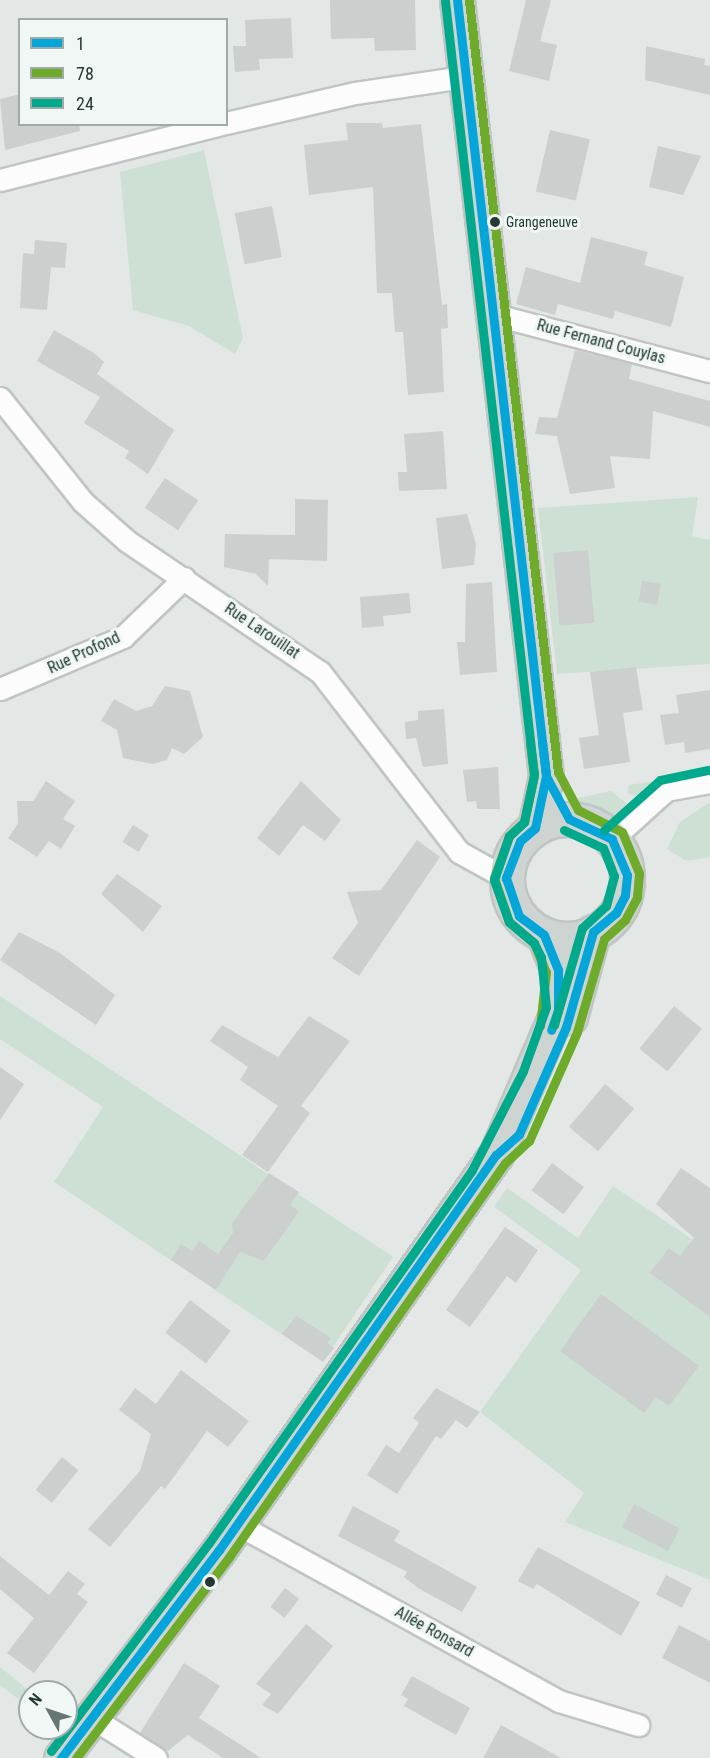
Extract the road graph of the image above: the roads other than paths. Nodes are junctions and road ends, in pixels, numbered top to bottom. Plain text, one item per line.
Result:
1 (457, 0) edge
2 (464, 77) junction
3 (228, 123) edge
4 (214, 126) edge
5 (0, 180) edge
6 (492, 314) junction
7 (710, 371) edge
8 (0, 398) edge
9 (184, 578) junction
10 (0, 689) edge
11 (546, 776) junction
12 (710, 783) edge
13 (569, 819) junction
14 (535, 828) junction
15 (612, 839) junction
16 (507, 878) junction
17 (593, 932) junction
18 (544, 935) junction
19 (496, 1155) junction
20 (237, 1524) junction
21 (94, 1719) junction
22 (638, 1725) dead end
23 (61, 1758) edge
24 (156, 1758) edge

1 - 2 main road
2 - 3 street
2 - 6 main road
4 - 5 street
6 - 7 street, Rue Fernand Couylas
6 - 11 main road
8 - 9 street, Rue Larouillat
9 - 10 street, Rue Profond
9 - 16 street, Rue Larouillat
11 - 13 main road
11 - 14 main road
12 - 15 street
13 - 14 main road
13 - 15 main road
14 - 16 main road
15 - 17 main road
16 - 18 main road
17 - 18 main road
17 - 19 main road
18 - 19 main road
19 - 20 main road
20 - 21 main road
20 - 22 street, Allée Ronsard
21 - 23 main road
21 - 24 street

